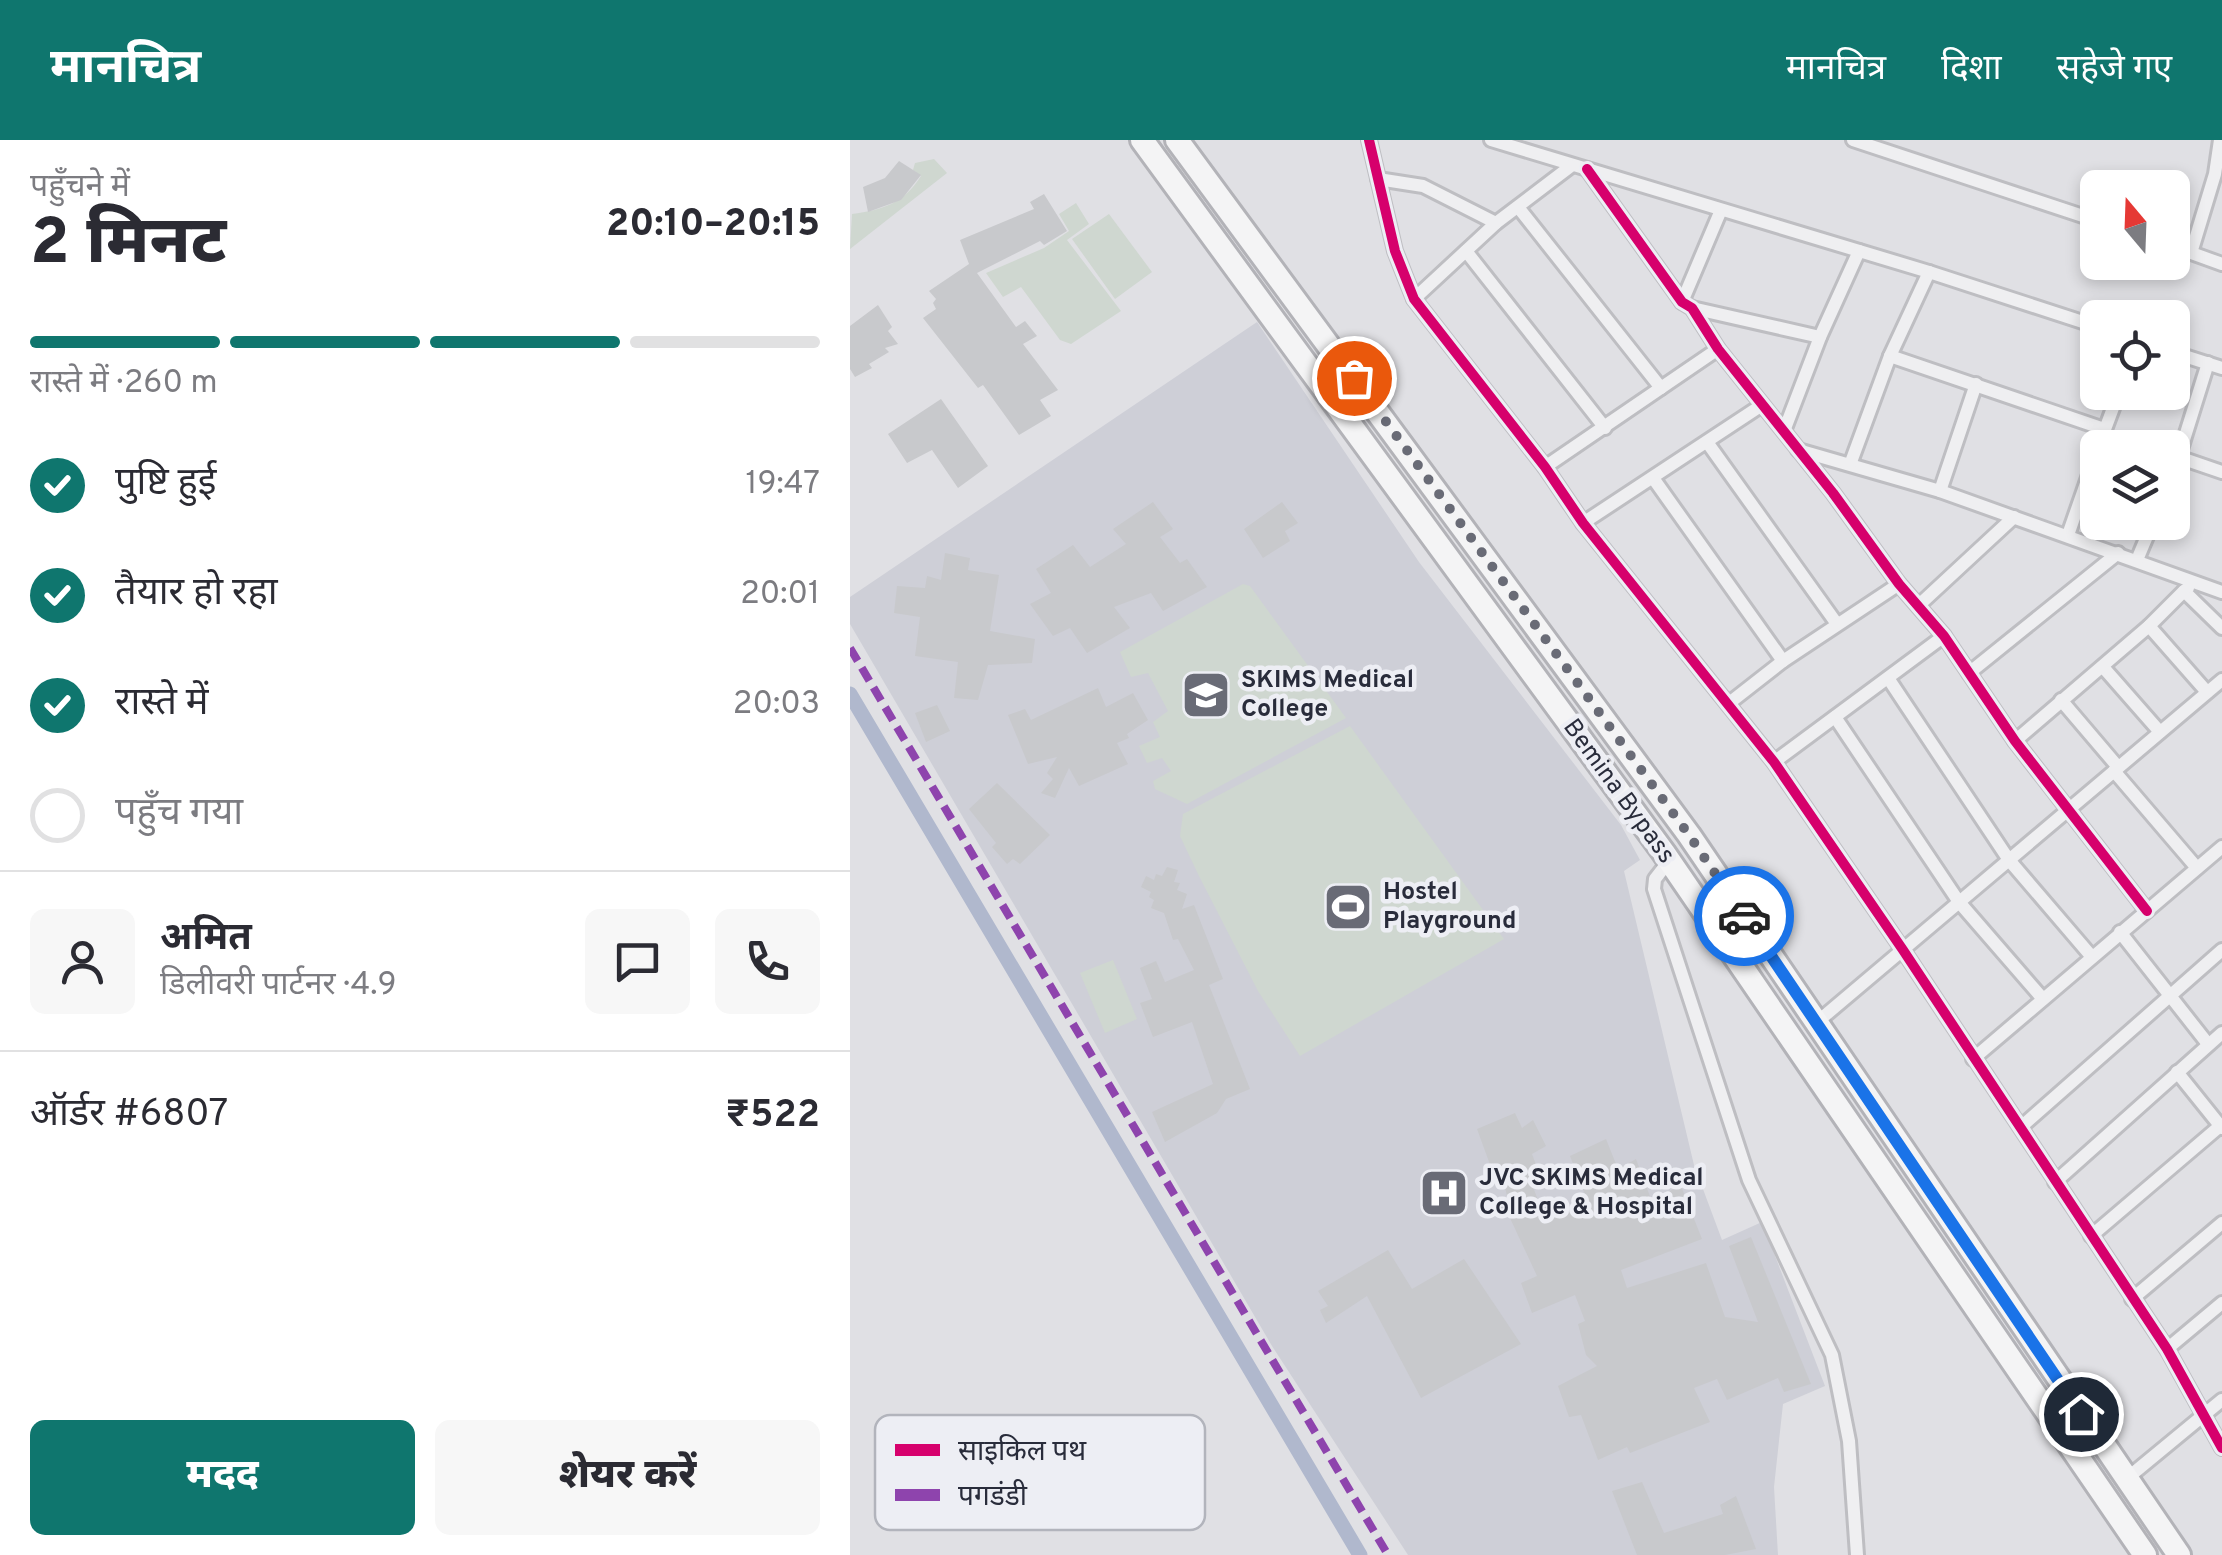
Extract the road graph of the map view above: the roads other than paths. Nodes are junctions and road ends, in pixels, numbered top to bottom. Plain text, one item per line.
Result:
1 (1142, 140) edge
2 (1177, 140) edge
3 (1369, 140) edge
4 (1491, 140) edge
5 (1853, 140) edge
6 (2220, 140) edge
7 (1889, 146) edge
8 (1571, 166) junction
9 (1587, 169) junction
10 (2218, 173) edge
11 (1378, 179) junction
12 (1518, 207) junction
13 (1722, 210) junction
14 (2080, 215) edge
15 (1496, 223) junction
16 (1466, 251) junction
17 (1860, 251) junction
18 (2190, 252) joint
19 (2222, 264) edge
20 (1928, 272) junction
21 (1414, 299) junction
22 (1687, 305) junction
23 (2080, 321) edge
24 (1820, 337) junction
25 (1718, 350) junction
26 (1890, 356) junction
27 (2190, 358) edge
28 (2208, 364) junction
29 (2222, 368) edge
30 (1976, 384) junction
31 (1661, 388) junction
32 (1762, 405) junction
33 (2112, 410) edge
34 (1605, 428) junction
35 (2104, 429) joint
36 (1784, 430) junction
37 (2189, 430) edge
38 (1707, 442) junction
39 (1798, 450) junction
40 (2190, 461) edge
41 (1851, 462) junction
42 (1545, 468) junction
43 (2222, 472) edge
44 (1653, 478) junction
45 (1940, 490) junction
46 (2080, 501) edge
47 (2014, 517) junction
48 (1583, 523) junction
49 (2068, 536) junction
50 (2145, 540) edge
51 (2118, 553) junction
52 (2137, 560) junction
53 (1900, 584) junction
54 (2190, 586) junction
55 (2222, 592) edge
56 (1918, 606) junction
57 (1838, 624) junction
58 (2149, 626) junction
59 (2222, 628) edge
60 (1944, 636) junction
61 (1783, 661) junction
62 (2104, 667) junction
63 (1970, 674) junction
64 (1888, 678) junction
65 (2222, 680) edge
66 (2207, 692) junction
67 (2061, 700) junction
68 (1728, 704) junction
69 (1835, 717) junction
70 (2160, 732) junction
71 (2015, 741) junction
72 (1774, 762) junction
73 (2116, 769) junction
74 (2068, 810) junction
75 (2222, 848) edge
76 (2009, 860) junction
77 (1669, 861) junction
78 (2197, 868) junction
79 (1959, 902) junction
80 (2147, 911) junction
81 (2120, 932) junction
82 (1903, 950) junction
83 (2222, 950) edge
84 (2092, 957) junction
85 (2170, 994) junction
86 (2043, 999) junction
87 (1816, 1022) junction
88 (2222, 1033) edge
89 (2208, 1044) junction
90 (1972, 1059) junction
91 (2177, 1072) junction
92 (2021, 1127) junction
93 (2221, 1127) edge
94 (2055, 1182) junction
95 (2222, 1223) edge
96 (2091, 1236) junction
97 (2132, 1298) junction
98 (2222, 1303) edge
99 (2168, 1349) junction
100 (2222, 1400) edge
101 (2202, 1416) junction
102 (2218, 1431) edge
103 (2222, 1448) edge
104 (2126, 1480) junction
105 (1857, 1555) edge
106 (2145, 1555) edge
107 (2179, 1555) edge

1 - 77 highway, Bemina Bypass
2 - 87 highway, Bemina Bypass
3 - 11 street
4 - 8 street
5 - 7 street
6 - 10 street
7 - 14 street
8 - 9 street
8 - 12 street
9 - 13 street
9 - 22 street
10 - 18 street
11 - 15 street
11 - 21 street
12 - 15 street
12 - 31 street
13 - 17 street
13 - 22 street
15 - 16 street
16 - 21 street
16 - 34 street
17 - 20 street
17 - 24 street
18 - 19 street
20 - 23 street
20 - 26 street
21 - 42 street
22 - 24 street
22 - 25 street
24 - 36 street
25 - 31 street
25 - 32 street
26 - 30 street
26 - 41 street
27 - 28 street
28 - 29 street
28 - 37 street
30 - 35 street
30 - 45 street
31 - 34 street
32 - 36 street
32 - 38 street
33 - 35 street
34 - 42 street
36 - 39 street
38 - 44 street
38 - 57 street
39 - 41 street
39 - 53 street
40 - 43 street
41 - 45 street
42 - 48 street
44 - 48 street
44 - 61 street
45 - 47 street
46 - 49 street
47 - 49 street
47 - 56 street
48 - 68 street
49 - 51 street
50 - 52 street
51 - 52 street
51 - 63 street
52 - 54 street
53 - 56 street
53 - 57 street
54 - 55 street
54 - 58 street
54 - 59 street
56 - 60 street
57 - 61 street
58 - 62 street
58 - 66 street
60 - 63 street
60 - 64 street
61 - 68 street
62 - 67 street
62 - 70 street
63 - 71 street
64 - 69 street
64 - 76 street
65 - 66 street
66 - 70 street
67 - 71 street
67 - 73 street
68 - 72 street
69 - 72 street
69 - 79 street
70 - 73 street
71 - 74 street
72 - 82 street
73 - 74 street
73 - 78 street
74 - 76 street
74 - 80 street
75 - 78 street
76 - 79 street
76 - 84 street
77 - 105 street
77 - 106 highway, Bemina Bypass
78 - 80 street
79 - 82 street
79 - 86 street
80 - 81 street
81 - 84 street
81 - 85 street
82 - 87 street
82 - 90 street
83 - 85 street
84 - 86 street
85 - 89 street
85 - 92 street
86 - 90 street
87 - 104 highway, Bemina Bypass
88 - 89 street
89 - 91 street
90 - 92 street
91 - 93 street
91 - 94 street
92 - 94 street
93 - 96 street
94 - 96 street
95 - 97 street
96 - 97 street
97 - 99 street
98 - 99 street
99 - 101 street
100 - 101 street
101 - 102 street
101 - 104 street
102 - 103 street
104 - 107 highway, Bemina Bypass

